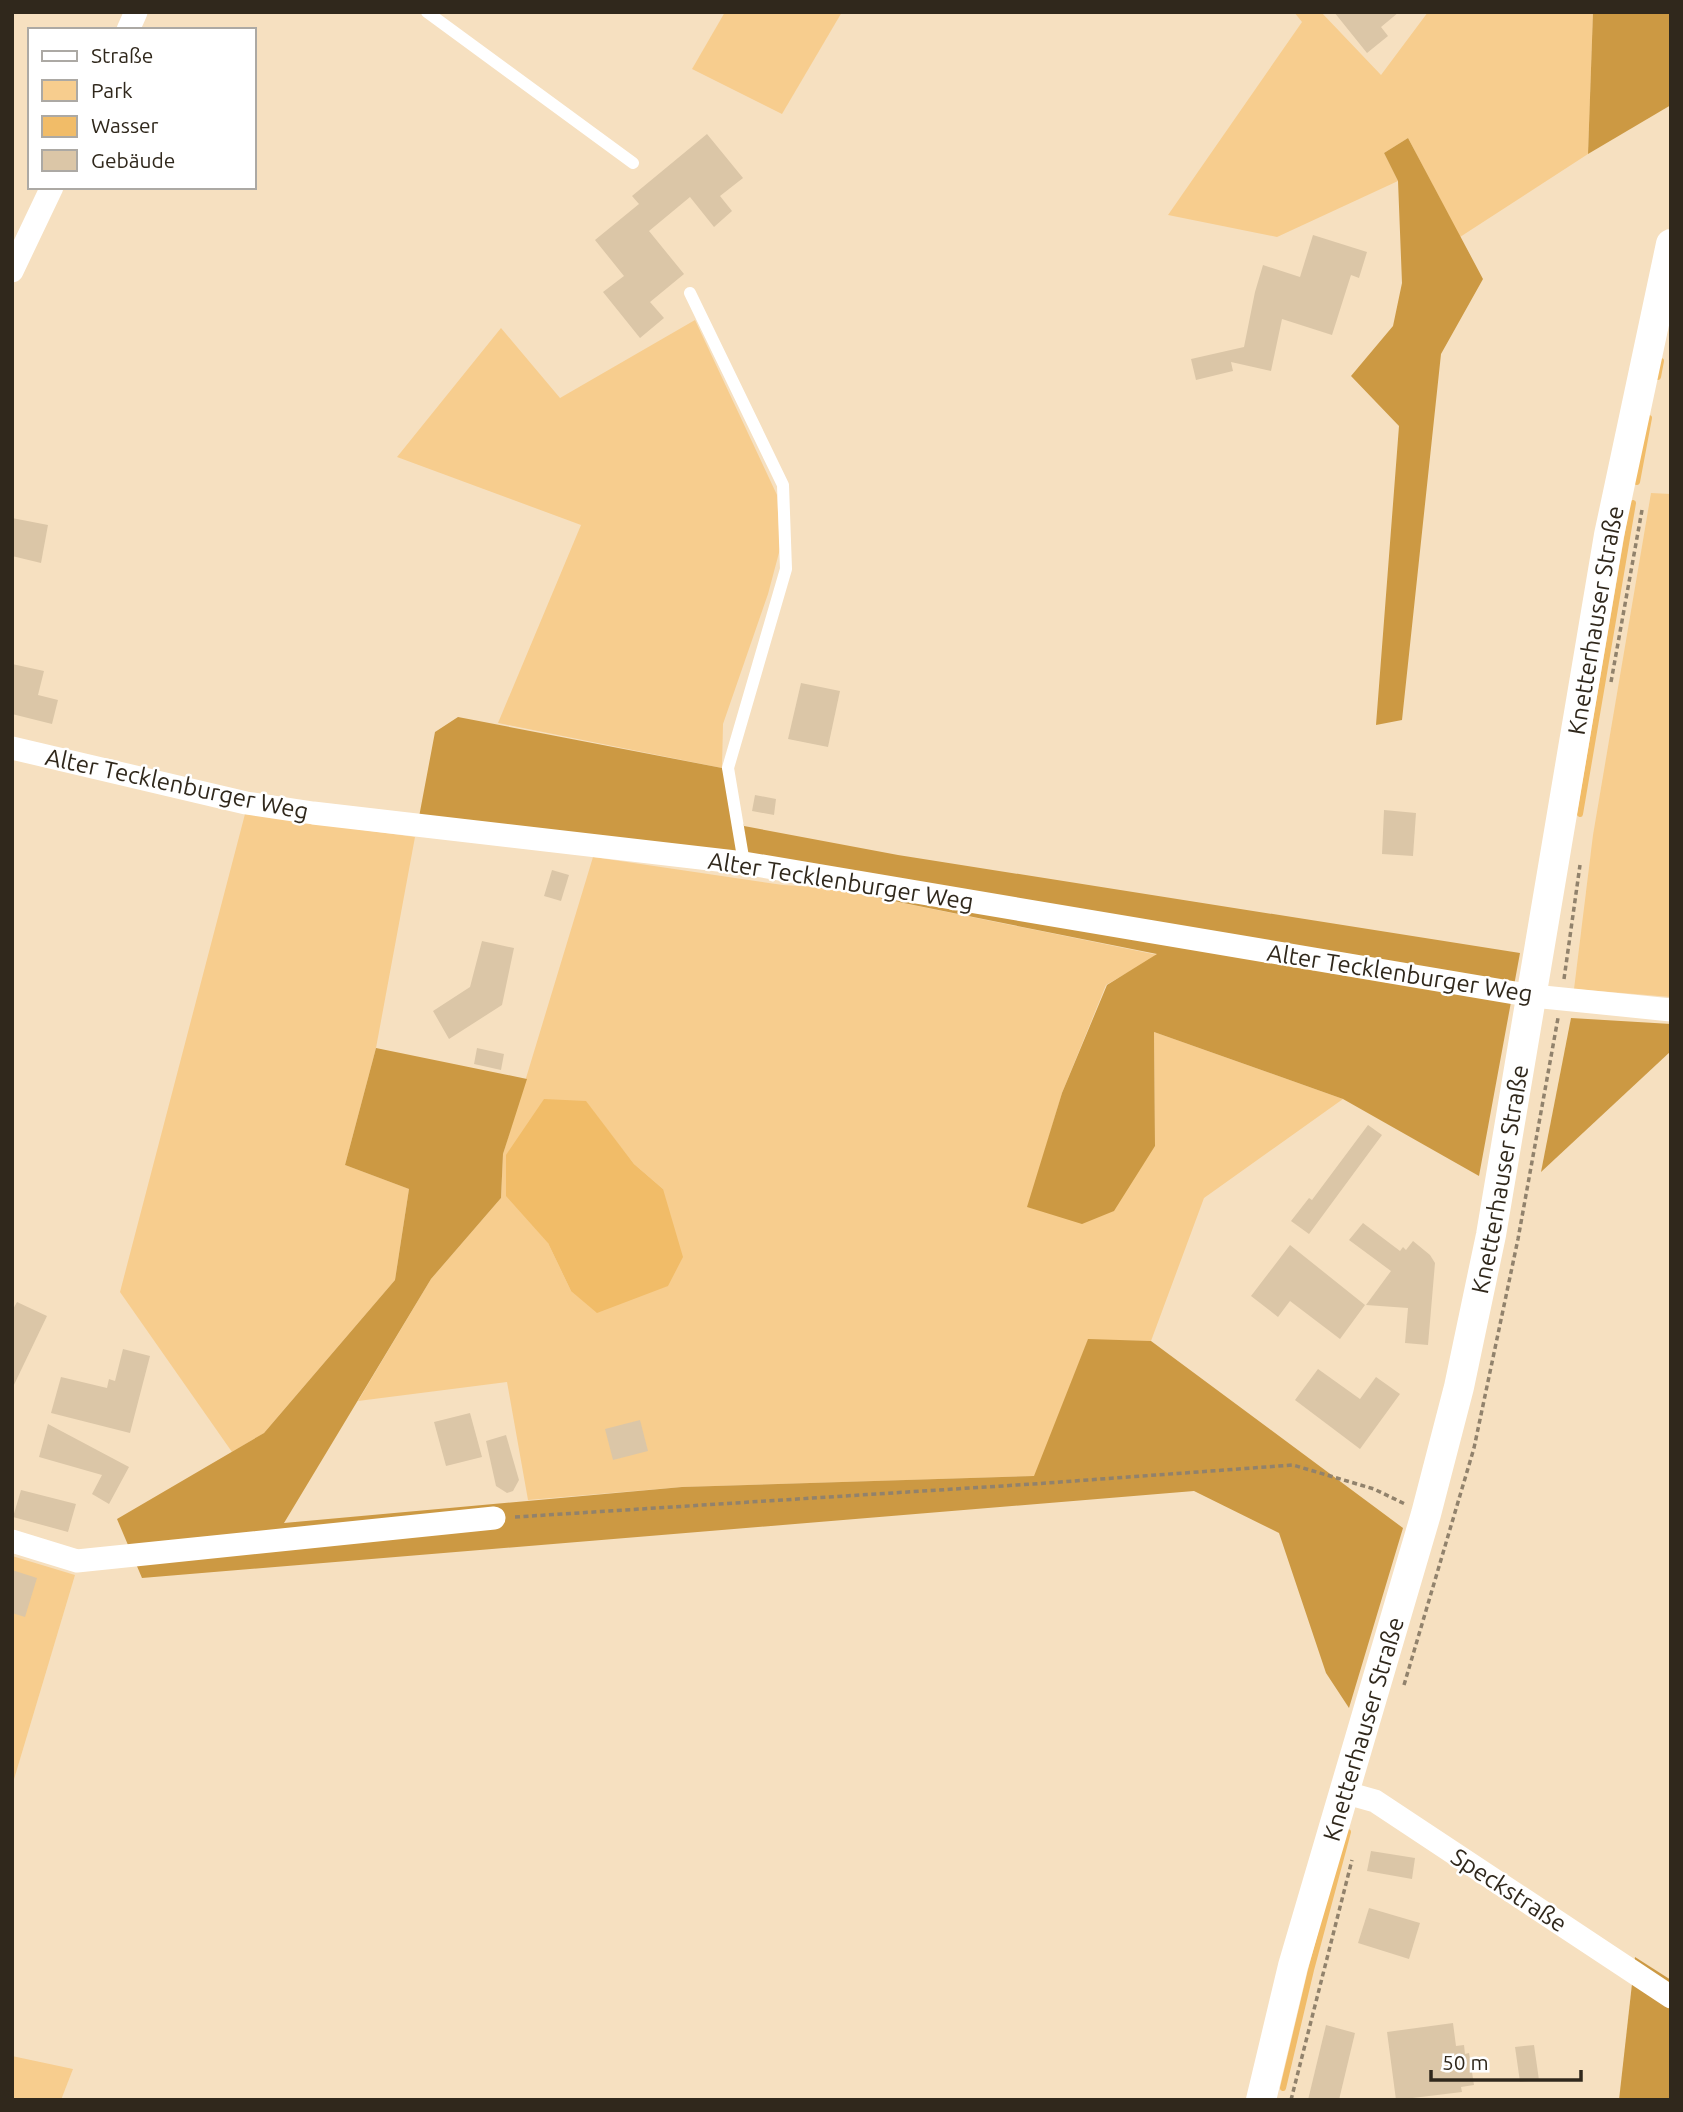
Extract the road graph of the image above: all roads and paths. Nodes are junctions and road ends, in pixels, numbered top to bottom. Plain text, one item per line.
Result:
1 (136, 12) edge
2 (427, 12) edge
3 (129, 28) edge
4 (633, 163) dead end
5 (51, 189) edge
6 (1671, 244) edge
7 (12, 271) edge
8 (690, 293) dead end
9 (12, 748) edge
10 (744, 863) junction
11 (1533, 996) junction
12 (1671, 1010) edge
13 (1426, 1514) junction
14 (494, 1518) joint
15 (12, 1541) edge
16 (1342, 1792) junction
17 (1354, 1851) dead end
18 (1671, 1997) edge
19 (1261, 2100) edge
20 (1291, 2100) edge

1 - 3 street
2 - 4 lane
5 - 7 street
6 - 11 street, Knetterhauser Straße
8 - 10 lane
9 - 10 street, Alter Tecklenburger Weg
10 - 11 street, Alter Tecklenburger Weg
11 - 12 street, Alter Tecklenburger Weg
11 - 13 street, Knetterhauser Straße
13 - 14 path
13 - 16 street, Knetterhauser Straße
14 - 15 street
16 - 18 street, Speckstraße
16 - 19 street, Knetterhauser Straße
17 - 20 path

